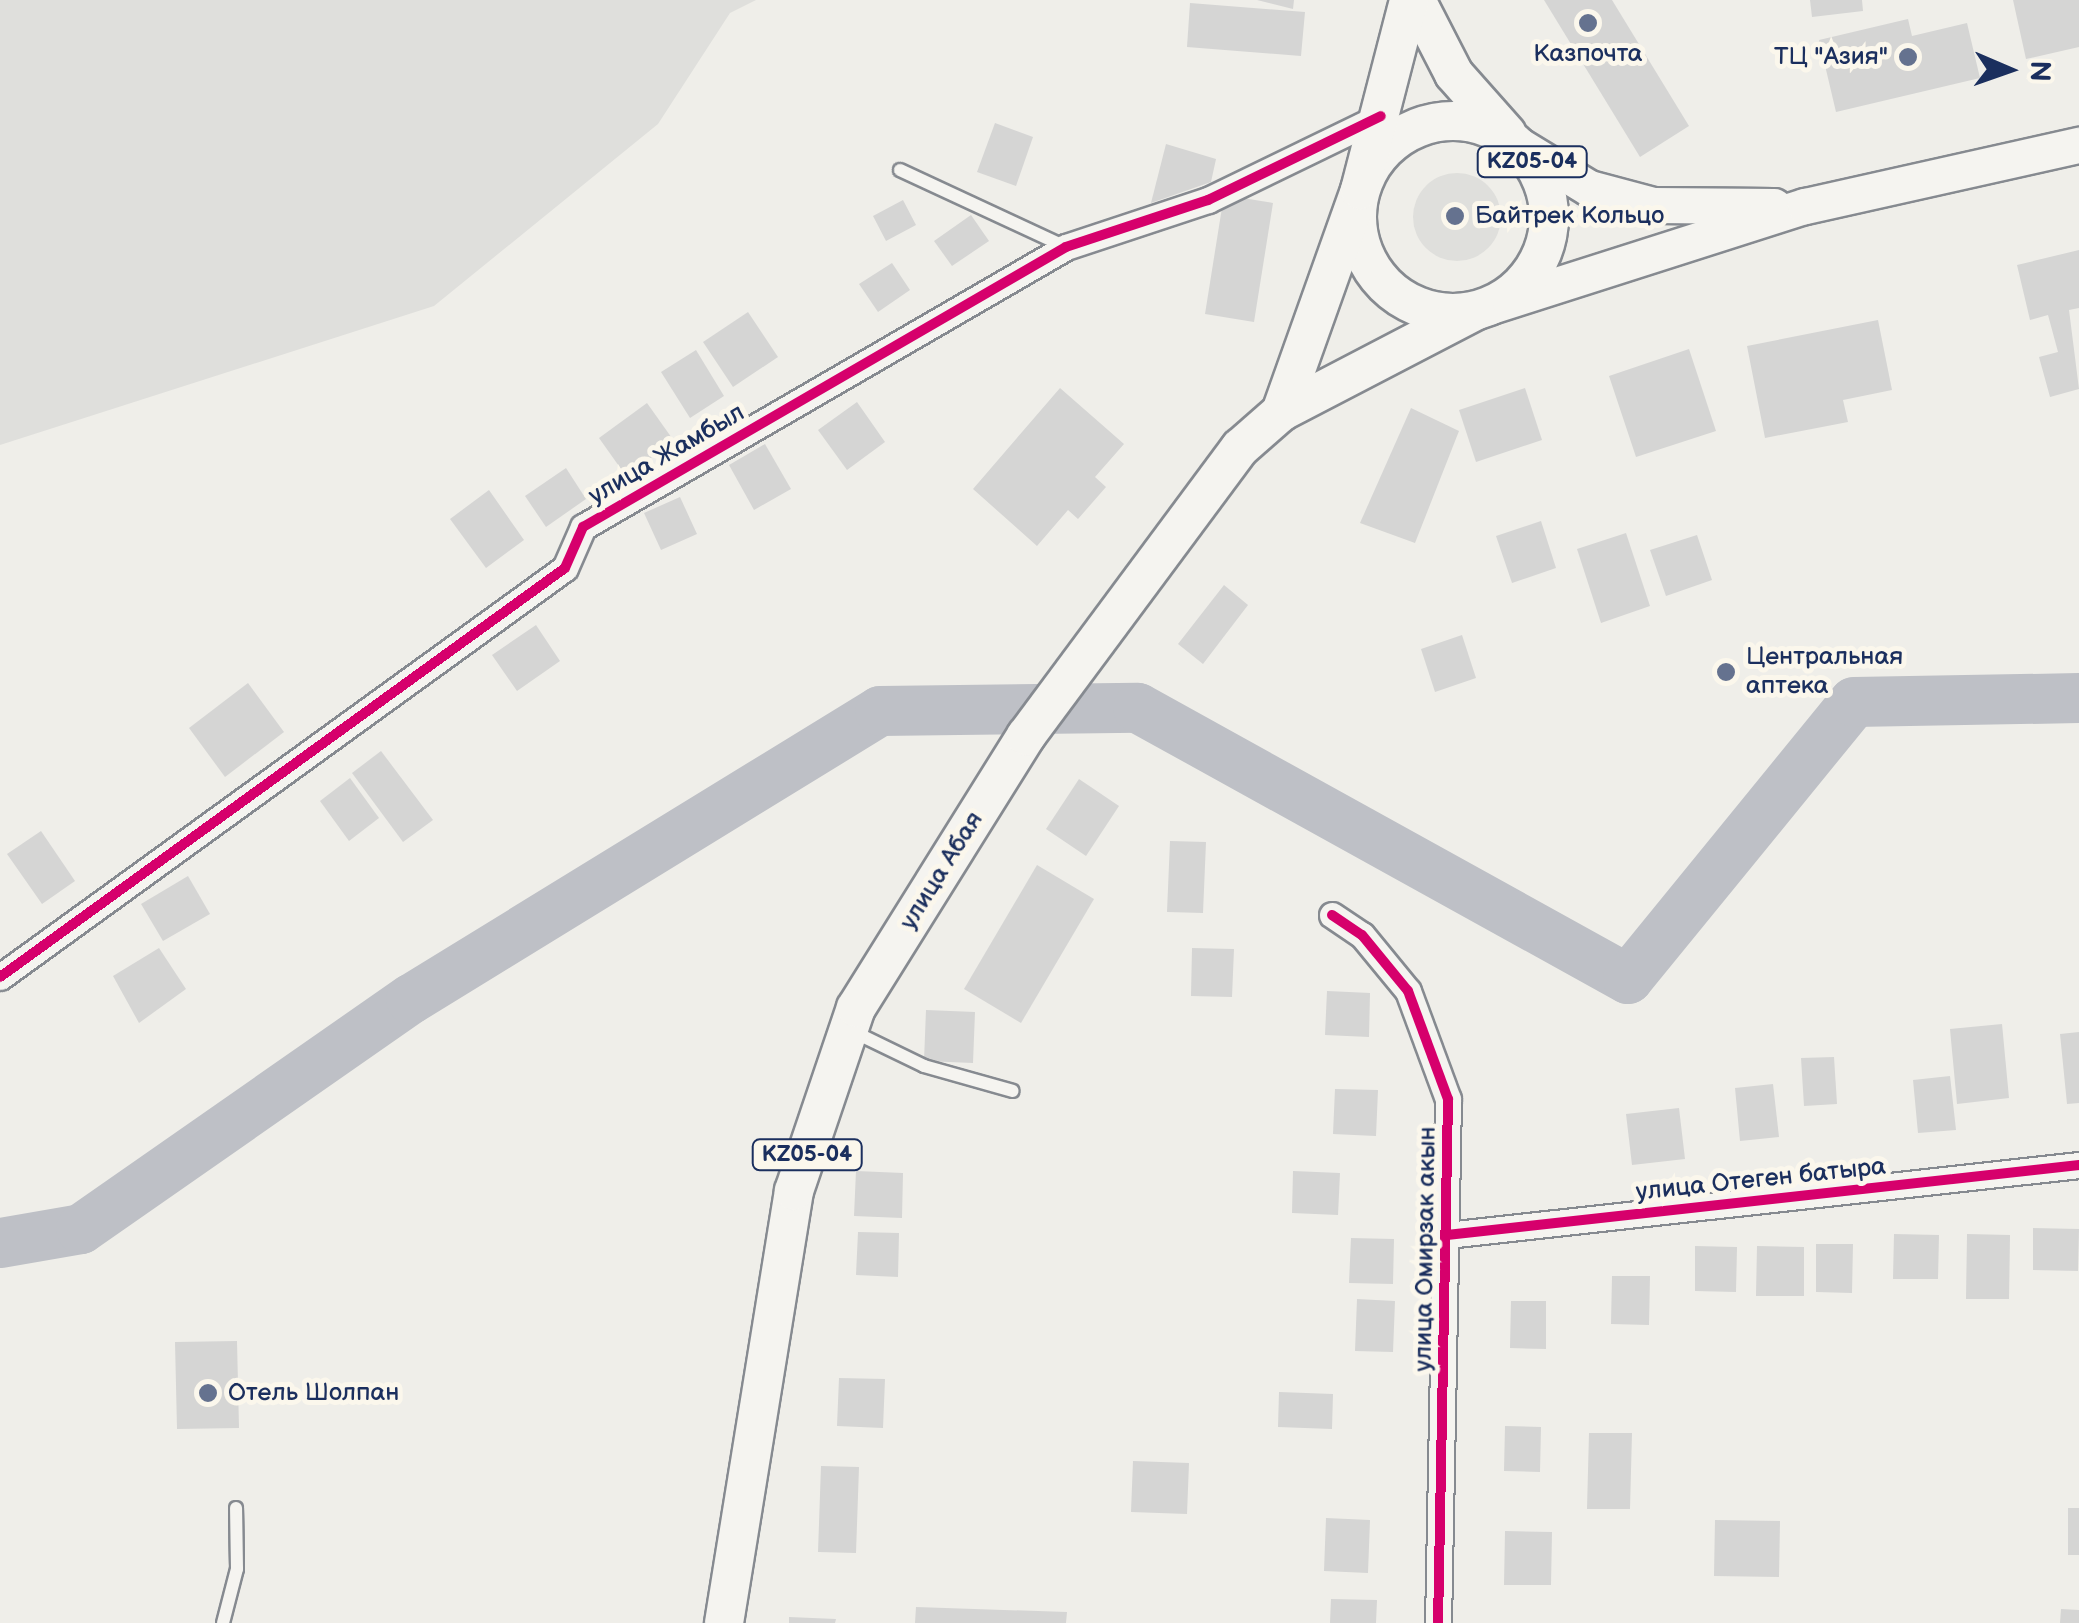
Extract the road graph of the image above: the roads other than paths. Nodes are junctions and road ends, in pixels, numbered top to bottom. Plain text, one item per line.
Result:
1 (1412, 0) edge
2 (1381, 116) junction
3 (1515, 143) junction
4 (2079, 145) edge
5 (900, 170) dead end
6 (1360, 190) junction
7 (1804, 206) junction
8 (1066, 247) junction
9 (1476, 311) junction
10 (1281, 412) junction
11 (1332, 915) dead end
12 (0, 978) edge
13 (849, 1030) junction
14 (1013, 1091) dead end
15 (2079, 1165) edge
16 (1448, 1236) junction
17 (236, 1508) dead end
18 (223, 1623) edge
19 (724, 1623) edge
20 (1438, 1623) edge

1 - 2 main road, KZ05-04
1 - 3 main road, KZ05-04
2 - 6 main road, KZ05-04
2 - 8 street, улица Жамбыл
3 - 6 main road, KZ05-04
3 - 7 main road
3 - 9 main road, KZ05-04
4 - 7 main road
5 - 8 lane
6 - 9 main road, KZ05-04
6 - 10 main road, KZ05-04
7 - 9 main road
8 - 12 street, улица Жамбыл
9 - 10 main road, улица Абая / KZ05-04
10 - 13 main road, улица Абая / KZ05-04
11 - 16 street, улица Омирзак акын
13 - 14 lane
13 - 19 main road, улица Абая / KZ05-04
15 - 16 street, улица Отеген батыра
16 - 20 street, улица Омирзак акын
17 - 18 lane

